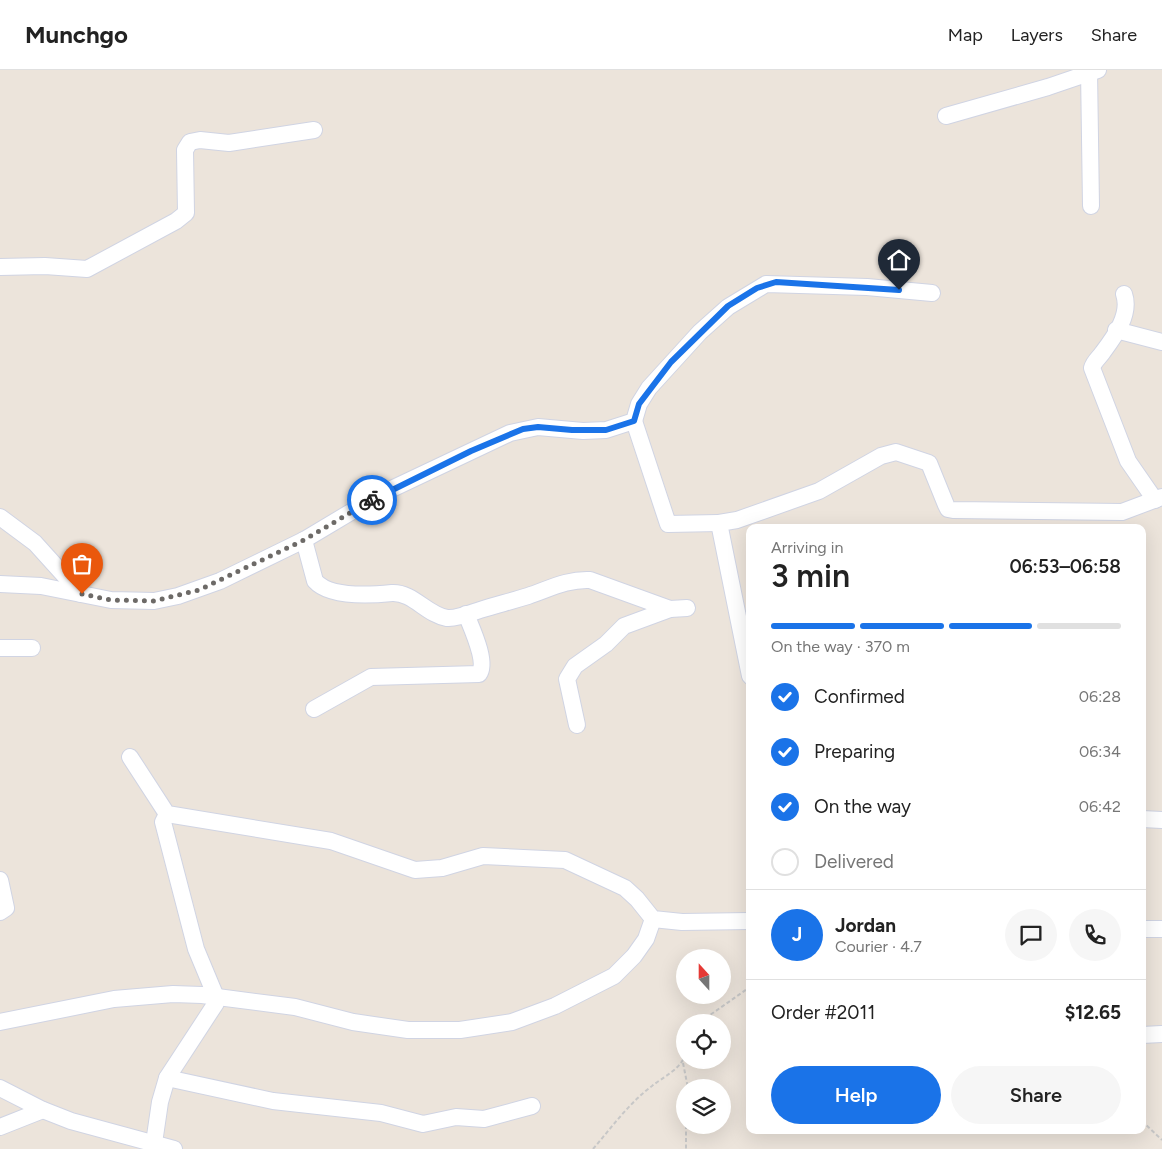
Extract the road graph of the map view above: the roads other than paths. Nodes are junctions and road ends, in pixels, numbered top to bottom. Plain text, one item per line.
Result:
1 (1092, 71) edge
2 (946, 116) dead end
3 (314, 130) dead end
4 (1091, 206) dead end
5 (0, 267) edge
6 (932, 293) dead end
7 (1124, 294) dead end
8 (1116, 330) junction
9 (1162, 342) edge
10 (634, 421) junction
11 (1158, 498) edge
12 (0, 517) edge
13 (719, 523) junction
14 (304, 540) junction
15 (0, 584) edge
16 (82, 594) junction
17 (687, 608) dead end
18 (670, 609) junction
19 (466, 614) junction
20 (0, 648) edge
21 (32, 648) dead end
22 (746, 656) edge
23 (314, 709) dead end
24 (576, 726) dead end
25 (130, 757) dead end
26 (167, 814) junction
27 (1146, 819) edge
28 (1162, 820) edge
29 (0, 880) edge
30 (0, 912) edge
31 (653, 919) junction
32 (746, 921) edge
33 (1146, 929) edge
34 (1162, 929) edge
35 (216, 997) junction
36 (0, 1022) edge
37 (1162, 1034) edge
38 (1146, 1035) edge
39 (167, 1078) junction
40 (0, 1088) edge
41 (532, 1106) dead end
42 (43, 1110) junction
43 (0, 1127) edge
44 (155, 1146) edge
45 (174, 1149) edge

1 - 2 street
1 - 4 street
3 - 5 street
6 - 10 street
7 - 8 street
8 - 9 street
8 - 11 street
10 - 13 street
10 - 14 street
11 - 13 street
12 - 16 street
13 - 22 street
14 - 16 street
14 - 19 street
15 - 16 street
17 - 18 street
18 - 19 street
18 - 24 street
19 - 23 street
20 - 21 street
25 - 26 street
26 - 31 street
26 - 35 street
27 - 28 street
29 - 30 street
31 - 32 street
31 - 35 street
33 - 34 street
35 - 36 street
35 - 39 street
37 - 38 street
39 - 41 street
39 - 44 street
40 - 42 street
42 - 43 street
42 - 44 street
44 - 45 street

